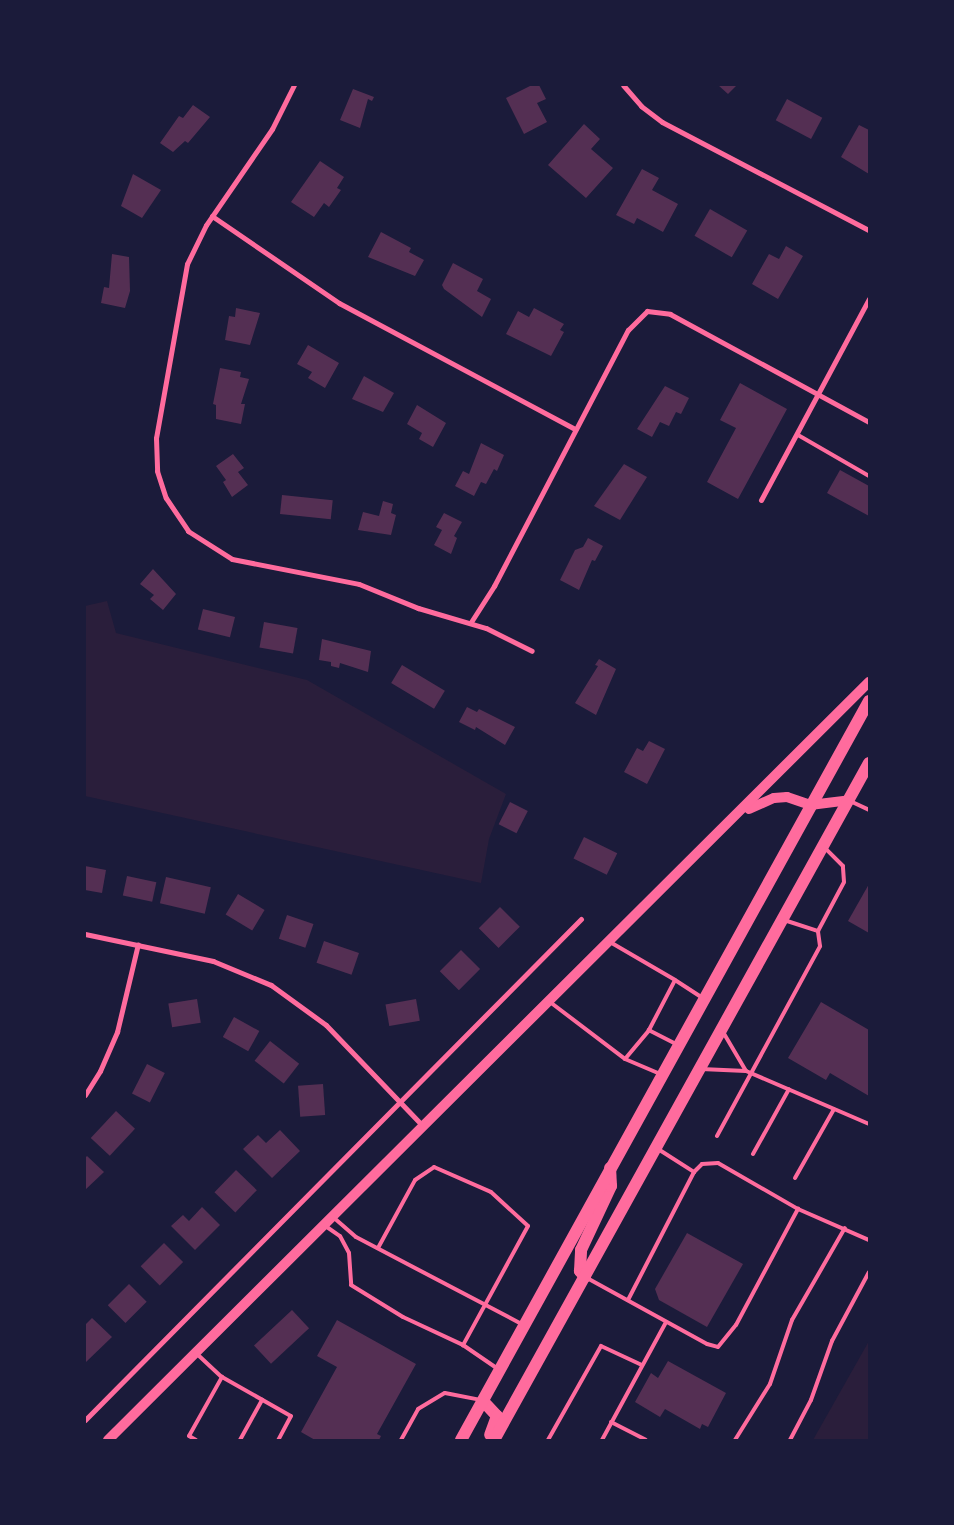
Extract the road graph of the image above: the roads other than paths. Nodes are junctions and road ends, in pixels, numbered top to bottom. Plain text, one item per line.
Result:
1 (294, 85) edge
2 (623, 85) edge
3 (212, 216) junction
4 (869, 230) edge
5 (869, 299) edge
6 (819, 394) junction
7 (869, 422) edge
8 (575, 429) junction
9 (798, 435) junction
10 (869, 476) edge
11 (761, 500) dead end
12 (471, 622) junction
13 (532, 651) dead end
14 (869, 682) edge
15 (869, 701) edge
16 (869, 763) edge
17 (848, 800) junction
18 (810, 805) junction
19 (869, 810) edge
20 (737, 816) junction
21 (823, 846) junction
22 (581, 919) dead end
23 (782, 919) junction
24 (818, 931) junction
25 (85, 934) edge
26 (609, 941) junction
27 (138, 944) junction
28 (675, 980) junction
29 (706, 1000) junction
30 (548, 1001) junction
31 (721, 1029) junction
32 (650, 1030) junction
33 (680, 1046) junction
34 (625, 1059) junction
35 (699, 1069) junction
36 (746, 1071) junction
37 (752, 1074) junction
38 (664, 1075) junction
39 (789, 1089) junction
40 (85, 1095) edge
41 (401, 1100) junction
42 (834, 1108) junction
43 (869, 1124) edge
44 (423, 1126) junction
45 (717, 1136) dead end
46 (656, 1149) junction
47 (753, 1154) dead end
48 (610, 1168) junction
49 (694, 1172) junction
50 (795, 1178) dead end
51 (798, 1209) junction
52 (333, 1216) junction
53 (324, 1225) junction
54 (845, 1228) junction
55 (869, 1240) edge
56 (378, 1248) junction
57 (869, 1272) edge
58 (585, 1277) junction
59 (628, 1300) junction
60 (485, 1305) junction
61 (666, 1322) junction
62 (524, 1325) junction
63 (463, 1346) junction
64 (195, 1353) junction
65 (642, 1365) junction
66 (500, 1370) junction
67 (222, 1377) junction
68 (262, 1400) junction
69 (482, 1401) junction
70 (85, 1420) edge
71 (611, 1422) junction
72 (108, 1440) edge
73 (196, 1440) edge
74 (240, 1440) edge
75 (278, 1440) edge
76 (401, 1440) edge
77 (460, 1440) edge
78 (488, 1440) edge
79 (494, 1440) edge
80 (548, 1440) edge
81 (602, 1440) edge
82 (646, 1440) edge
83 (735, 1440) edge
84 (790, 1440) edge

1 - 3 street
2 - 4 street
3 - 8 street
3 - 12 street
5 - 6 street
6 - 7 street
6 - 8 street
6 - 9 street
8 - 12 street
9 - 10 lane
9 - 11 street
12 - 13 street
14 - 20 main road
15 - 18 highway
16 - 17 highway
17 - 18 main road
17 - 19 lane
17 - 21 highway
18 - 20 main road
18 - 29 highway
20 - 26 main road
21 - 23 highway
21 - 24 lane
22 - 41 street
23 - 24 lane
23 - 31 highway
24 - 37 lane
25 - 27 street
26 - 28 lane
26 - 30 main road
27 - 40 street
27 - 41 street
28 - 29 lane
28 - 32 lane
29 - 33 highway
30 - 34 lane
30 - 44 main road
31 - 35 highway
31 - 36 lane
32 - 33 lane
32 - 34 lane
33 - 38 highway
34 - 38 lane
35 - 36 lane
35 - 46 highway
36 - 37 lane
37 - 39 lane
37 - 45 lane
38 - 48 highway
39 - 42 lane
39 - 47 lane
41 - 44 street
41 - 70 street
42 - 43 lane
42 - 50 lane
44 - 52 main road
46 - 49 lane
46 - 58 highway
48 - 58 highway
48 - 62 highway
49 - 51 lane
49 - 59 lane
51 - 54 lane
51 - 61 lane
52 - 53 main road
52 - 56 lane
53 - 63 lane
53 - 64 main road
54 - 55 lane
54 - 83 lane
56 - 60 lane
56 - 60 lane
57 - 84 lane
58 - 59 lane
58 - 79 highway
59 - 61 lane
60 - 62 lane
60 - 63 lane
61 - 65 lane
62 - 66 highway
63 - 66 lane
64 - 67 lane
64 - 72 main road
65 - 71 lane
65 - 80 lane
66 - 69 highway
67 - 68 lane
67 - 73 lane
68 - 74 lane
68 - 75 lane
69 - 76 lane
69 - 77 highway
69 - 78 highway
71 - 81 lane
71 - 82 lane

